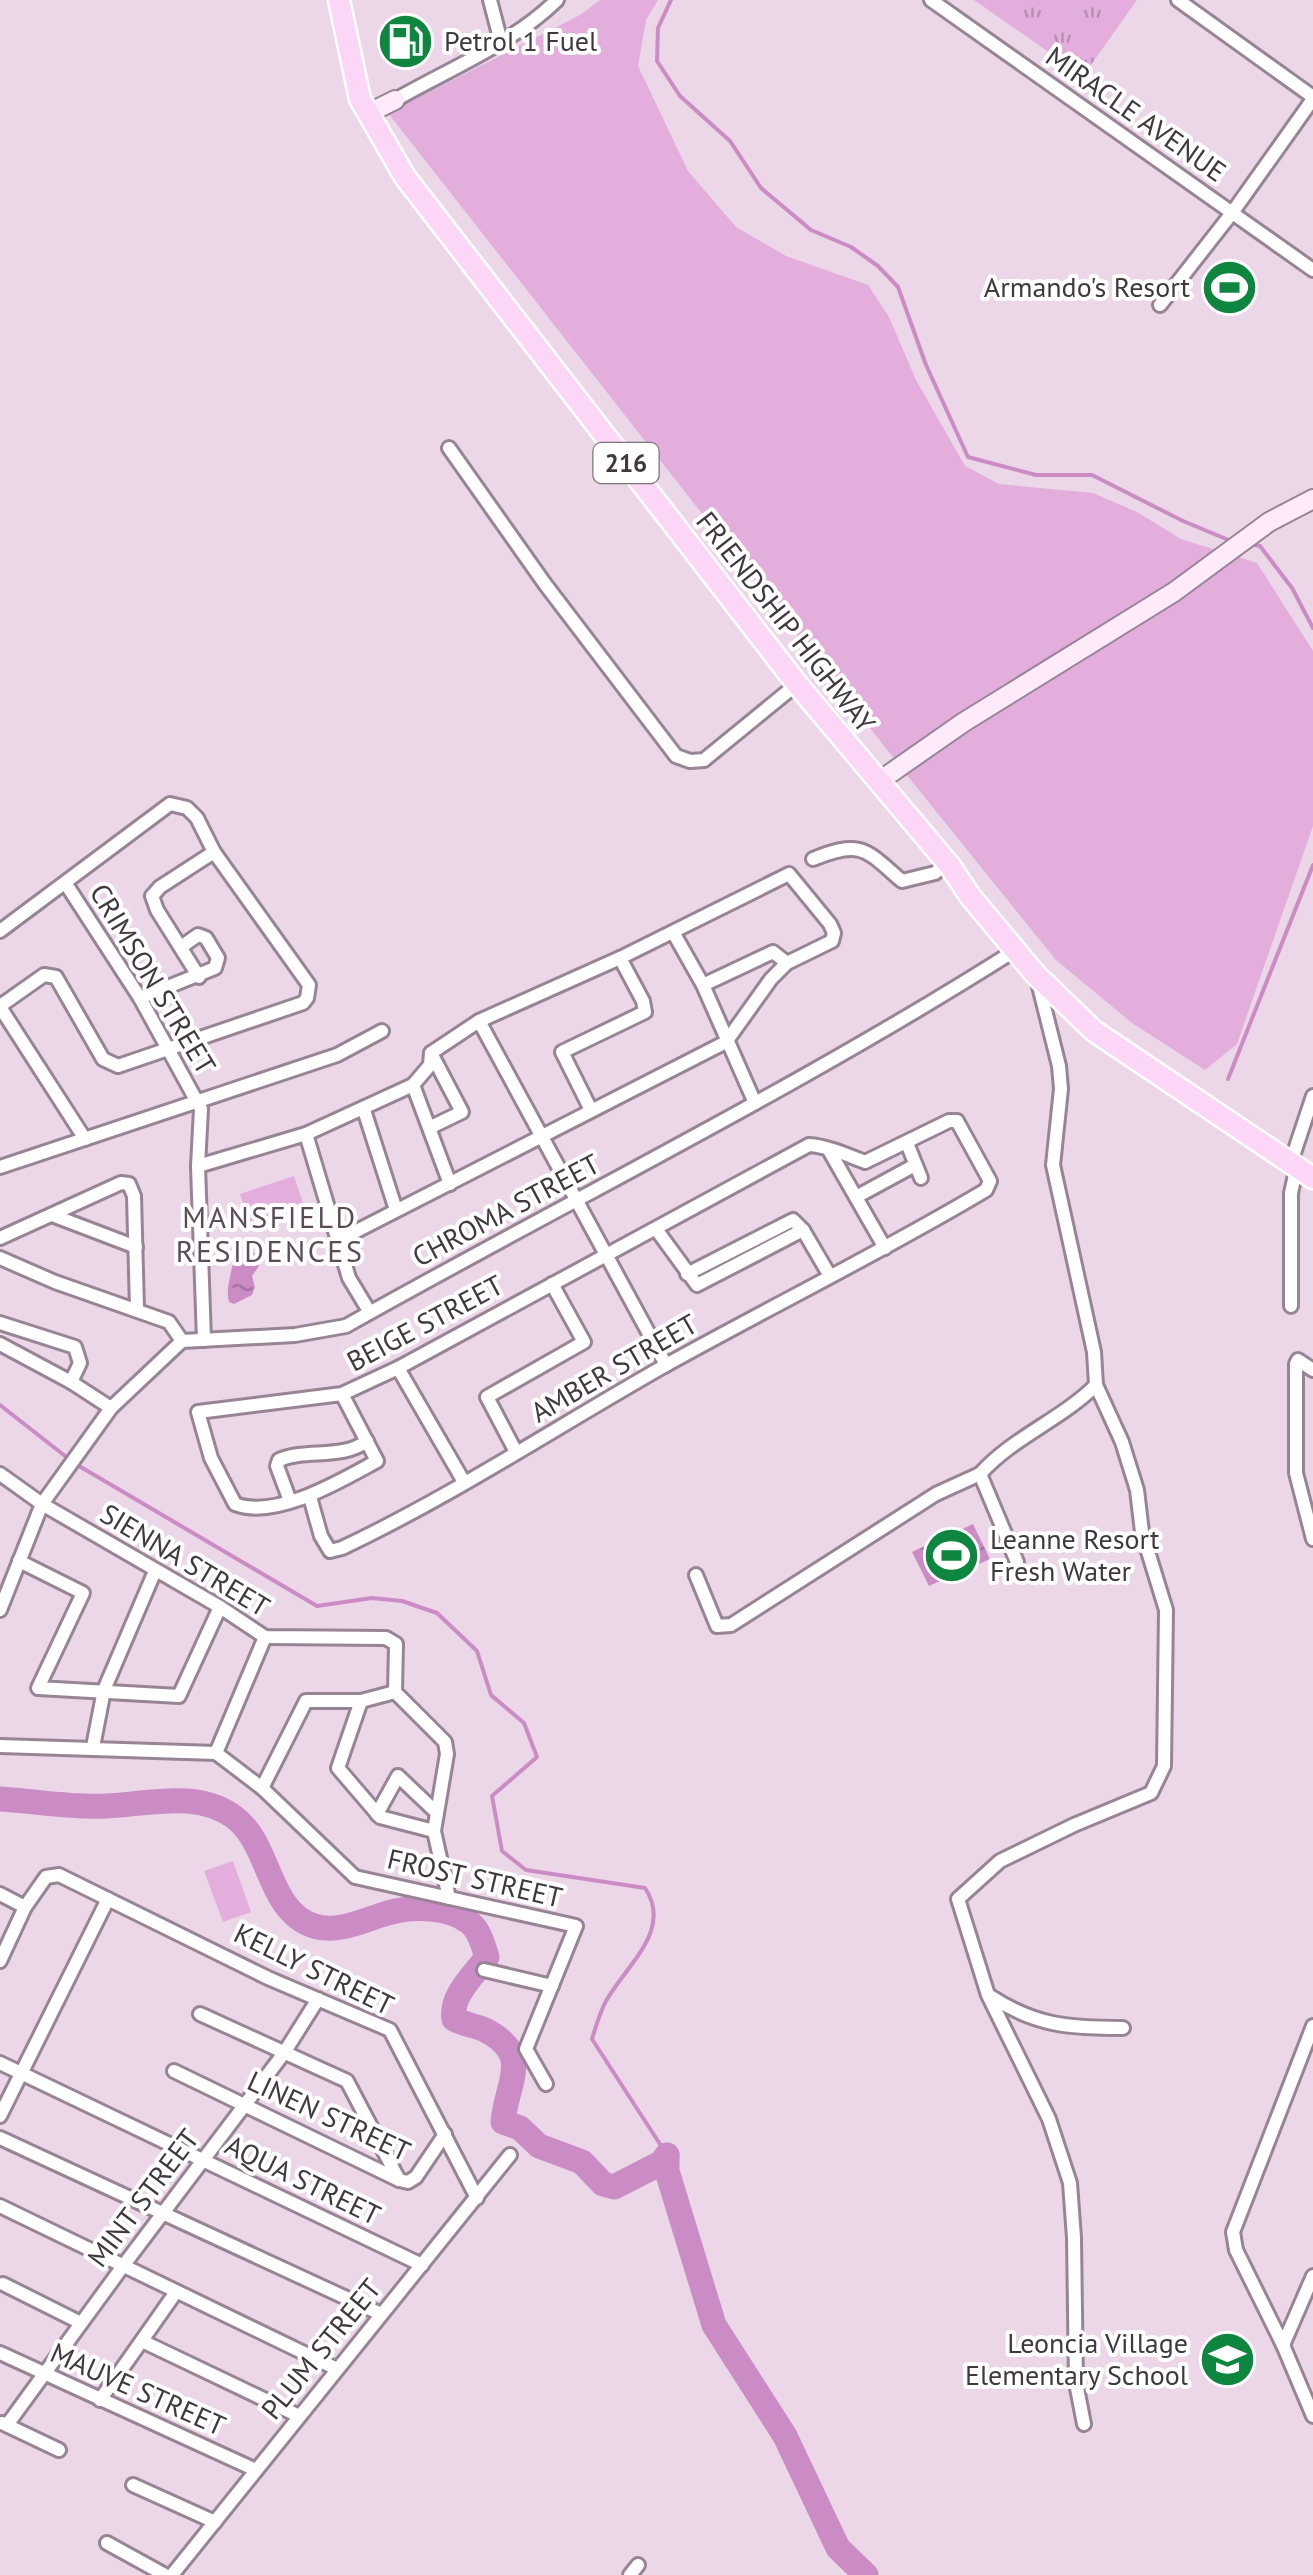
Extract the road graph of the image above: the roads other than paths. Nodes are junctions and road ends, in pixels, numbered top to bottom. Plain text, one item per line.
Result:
1 (339, 0) edge
2 (490, 0) edge
3 (558, 0) edge
4 (931, 0) edge
5 (1178, 0) edge
6 (501, 42) junction
7 (1313, 98) edge
8 (395, 100) joint
9 (367, 114) junction
10 (1232, 213) junction
11 (1313, 270) edge
12 (1160, 305) dead end
13 (449, 448) dead end
14 (1313, 499) edge
15 (797, 684) junction
16 (878, 782) junction
17 (214, 852) junction
18 (813, 858) dead end
19 (948, 863) junction
20 (66, 884) junction
21 (0, 931) edge
22 (673, 932) junction
23 (181, 946) junction
24 (1014, 951) junction
25 (620, 958) junction
26 (788, 963) junction
27 (1036, 976) junction
28 (199, 977) junction
29 (703, 985) junction
30 (140, 998) junction
31 (0, 1007) edge
32 (478, 1021) junction
33 (382, 1032) dead end
34 (726, 1042) junction
35 (168, 1048) junction
36 (431, 1053) junction
37 (413, 1085) junction
38 (1313, 1096) edge
39 (198, 1102) junction
40 (755, 1104) junction
41 (364, 1110) junction
42 (591, 1110) junction
43 (431, 1126) junction
44 (306, 1134) junction
45 (541, 1136) junction
46 (85, 1139) junction
47 (906, 1143) junction
48 (830, 1152) junction
49 (198, 1166) junction
50 (0, 1167) edge
51 (1300, 1169) edge
52 (450, 1184) junction
53 (856, 1197) junction
54 (576, 1202) junction
55 (396, 1210) junction
56 (52, 1215) junction
57 (656, 1229) junction
58 (0, 1238) edge
59 (337, 1242) junction
60 (136, 1247) junction
61 (885, 1248) junction
62 (606, 1257) junction
63 (0, 1258) edge
64 (830, 1276) junction
65 (552, 1284) junction
66 (1291, 1306) dead end
67 (137, 1309) junction
68 (369, 1311) junction
69 (0, 1324) edge
70 (204, 1340) junction
71 (182, 1341) junction
72 (0, 1344) edge
73 (666, 1366) junction
74 (398, 1368) junction
75 (1313, 1370) edge
76 (71, 1382) junction
77 (1096, 1385) junction
78 (342, 1394) junction
79 (111, 1408) junction
80 (366, 1441) junction
81 (516, 1452) junction
82 (1296, 1473) junction
83 (0, 1474) edge
84 (980, 1474) junction
85 (464, 1482) junction
86 (1313, 1484) edge
87 (310, 1497) junction
88 (290, 1501) junction
89 (42, 1504) junction
90 (1313, 1539) edge
91 (19, 1560) junction
92 (1018, 1562) dead end
93 (156, 1570) junction
94 (696, 1575) dead end
95 (220, 1608) junction
96 (0, 1610) edge
97 (265, 1637) junction
98 (104, 1690) junction
99 (395, 1692) junction
100 (361, 1701) junction
101 (0, 1746) edge
102 (93, 1747) junction
103 (216, 1753) junction
104 (262, 1788) junction
105 (437, 1813) junction
106 (378, 1814) junction
107 (434, 1831) junction
108 (0, 1894) edge
109 (449, 1898) junction
110 (108, 1899) junction
111 (26, 1907) junction
112 (0, 1960) edge
113 (484, 1970) dead end
114 (552, 1986) junction
115 (988, 1994) junction
116 (318, 1999) junction
117 (200, 2014) dead end
118 (1313, 2026) edge
119 (1124, 2028) dead end
120 (284, 2053) junction
121 (0, 2063) edge
122 (174, 2070) dead end
123 (21, 2074) junction
124 (546, 2084) dead end
125 (244, 2105) junction
126 (0, 2116) edge
127 (445, 2134) junction
128 (0, 2138) edge
129 (510, 2155) dead end
130 (203, 2160) junction
131 (399, 2180) junction
132 (477, 2198) junction
133 (0, 2206) edge
134 (162, 2215) junction
135 (422, 2265) junction
136 (123, 2266) junction
137 (1313, 2276) edge
138 (3, 2284) dead end
139 (176, 2292) junction
140 (380, 2314) junction
141 (82, 2323) junction
142 (142, 2341) junction
143 (1283, 2345) junction
144 (0, 2353) edge
145 (337, 2368) junction
146 (44, 2374) junction
147 (100, 2400) junction
148 (299, 2416) junction
149 (1313, 2416) edge
150 (4, 2424) edge
151 (1084, 2424) dead end
152 (60, 2450) dead end
153 (256, 2470) junction
154 (133, 2485) dead end
155 (214, 2522) junction
156 (107, 2543) dead end
157 (168, 2575) edge

1 - 9 main road, FRIENDSHIP HIGHWAY / 216
2 - 6 street
3 - 6 street
4 - 10 street, MIRACLE AVENUE
5 - 7 street
6 - 8 street
7 - 10 street
8 - 9 street
9 - 15 main road, FRIENDSHIP HIGHWAY / 216
10 - 11 street, MIRACLE AVENUE
10 - 12 street
13 - 15 street
14 - 16 street
15 - 16 main road, FRIENDSHIP HIGHWAY / 216
16 - 19 main road, FRIENDSHIP HIGHWAY / 216
17 - 20 street
17 - 23 street
17 - 35 street
18 - 19 street
19 - 24 main road, FRIENDSHIP HIGHWAY / 216
20 - 21 street
20 - 30 street, CRIMSON STREET
22 - 25 street
22 - 26 street
22 - 29 street
23 - 28 street
23 - 28 street
24 - 27 main road, FRIENDSHIP HIGHWAY / 216
24 - 40 street, CHROMA STREET
25 - 32 street
25 - 42 street
26 - 29 street
26 - 34 street
27 - 51 main road, FRIENDSHIP HIGHWAY / 216
27 - 77 street
28 - 30 street
29 - 34 street
30 - 35 street, CRIMSON STREET
31 - 35 street
31 - 46 street
32 - 36 street
32 - 45 street
33 - 39 street
34 - 40 street
34 - 42 street
35 - 39 street, CRIMSON STREET
36 - 37 street
36 - 43 street
37 - 41 street
37 - 43 street
38 - 51 street
39 - 46 street
39 - 49 street, CRIMSON STREET
40 - 54 street, CHROMA STREET
41 - 44 street
41 - 55 street
42 - 45 street
43 - 52 street
44 - 49 street
44 - 59 street
45 - 52 street
45 - 54 street
46 - 50 street
47 - 48 street
47 - 53 street
47 - 61 street, AMBER STREET
48 - 53 street
48 - 57 street
49 - 70 street, CRIMSON STREET
51 - 66 street
52 - 55 street
53 - 61 street
54 - 62 street
54 - 68 street, CHROMA STREET
55 - 59 street
56 - 58 street
56 - 60 street
56 - 60 street
57 - 62 street
57 - 64 street
59 - 68 street
60 - 67 street
61 - 64 street, AMBER STREET
62 - 65 street, BEIGE STREET
62 - 73 street
63 - 67 street
64 - 73 street, AMBER STREET
65 - 74 street, BEIGE STREET
65 - 81 street
67 - 71 street
68 - 70 street, CHROMA STREET
69 - 76 street
70 - 71 street, CHROMA STREET
71 - 79 street
72 - 76 street
73 - 81 street, AMBER STREET
74 - 78 street, BEIGE STREET
74 - 85 street
75 - 82 street
76 - 79 street
77 - 84 street
77 - 115 street
78 - 80 street
78 - 88 street, BEIGE STREET
79 - 89 street
80 - 87 street
80 - 88 street
81 - 85 street, AMBER STREET
82 - 86 street
82 - 90 street
83 - 89 street, SIENNA STREET
84 - 92 street
84 - 94 street
85 - 87 street, AMBER STREET
87 - 88 street
89 - 91 street
89 - 93 street, SIENNA STREET
91 - 96 street
91 - 98 street
93 - 95 street, SIENNA STREET
93 - 98 street
95 - 97 street, SIENNA STREET
95 - 98 street
97 - 99 street, SIENNA STREET
97 - 103 street
98 - 102 street
99 - 100 street
99 - 105 street
100 - 104 street
100 - 106 street
101 - 102 street
102 - 103 street
103 - 104 street, FROST STREET
104 - 109 street, FROST STREET
105 - 106 street
105 - 107 street
106 - 107 street
107 - 109 street
108 - 111 street
109 - 114 street, FROST STREET
110 - 111 street, KELLY STREET
110 - 116 street, KELLY STREET
110 - 123 street
111 - 112 street
113 - 114 street
114 - 124 street, FROST STREET
115 - 119 street
115 - 151 street
116 - 120 street, MINT STREET
116 - 127 street, KELLY STREET
117 - 120 street
118 - 143 street
120 - 125 street, MINT STREET
120 - 131 street
121 - 123 street, AQUA STREET
122 - 125 street, LINEN STREET
123 - 126 street
123 - 130 street, AQUA STREET
125 - 130 street, MINT STREET
125 - 131 street, LINEN STREET
127 - 131 street, LINEN STREET
127 - 132 street, KELLY STREET
128 - 134 street
129 - 132 street, PLUM STREET
130 - 134 street, MINT STREET
130 - 135 street, AQUA STREET
132 - 135 street, PLUM STREET
133 - 136 street
134 - 136 street, MINT STREET
134 - 140 street
135 - 140 street, PLUM STREET
136 - 139 street
136 - 141 street, MINT STREET
137 - 143 street
138 - 141 street
139 - 142 street
139 - 145 street
140 - 145 street, PLUM STREET
141 - 146 street, MINT STREET
142 - 147 street
142 - 148 street
143 - 149 street
144 - 146 street, MAUVE STREET
145 - 148 street, PLUM STREET
146 - 147 street, MAUVE STREET
146 - 150 street, MINT STREET
147 - 153 street, MAUVE STREET
148 - 153 street, PLUM STREET
150 - 152 street
153 - 155 street, PLUM STREET
154 - 155 street
155 - 157 street, PLUM STREET
156 - 157 street

